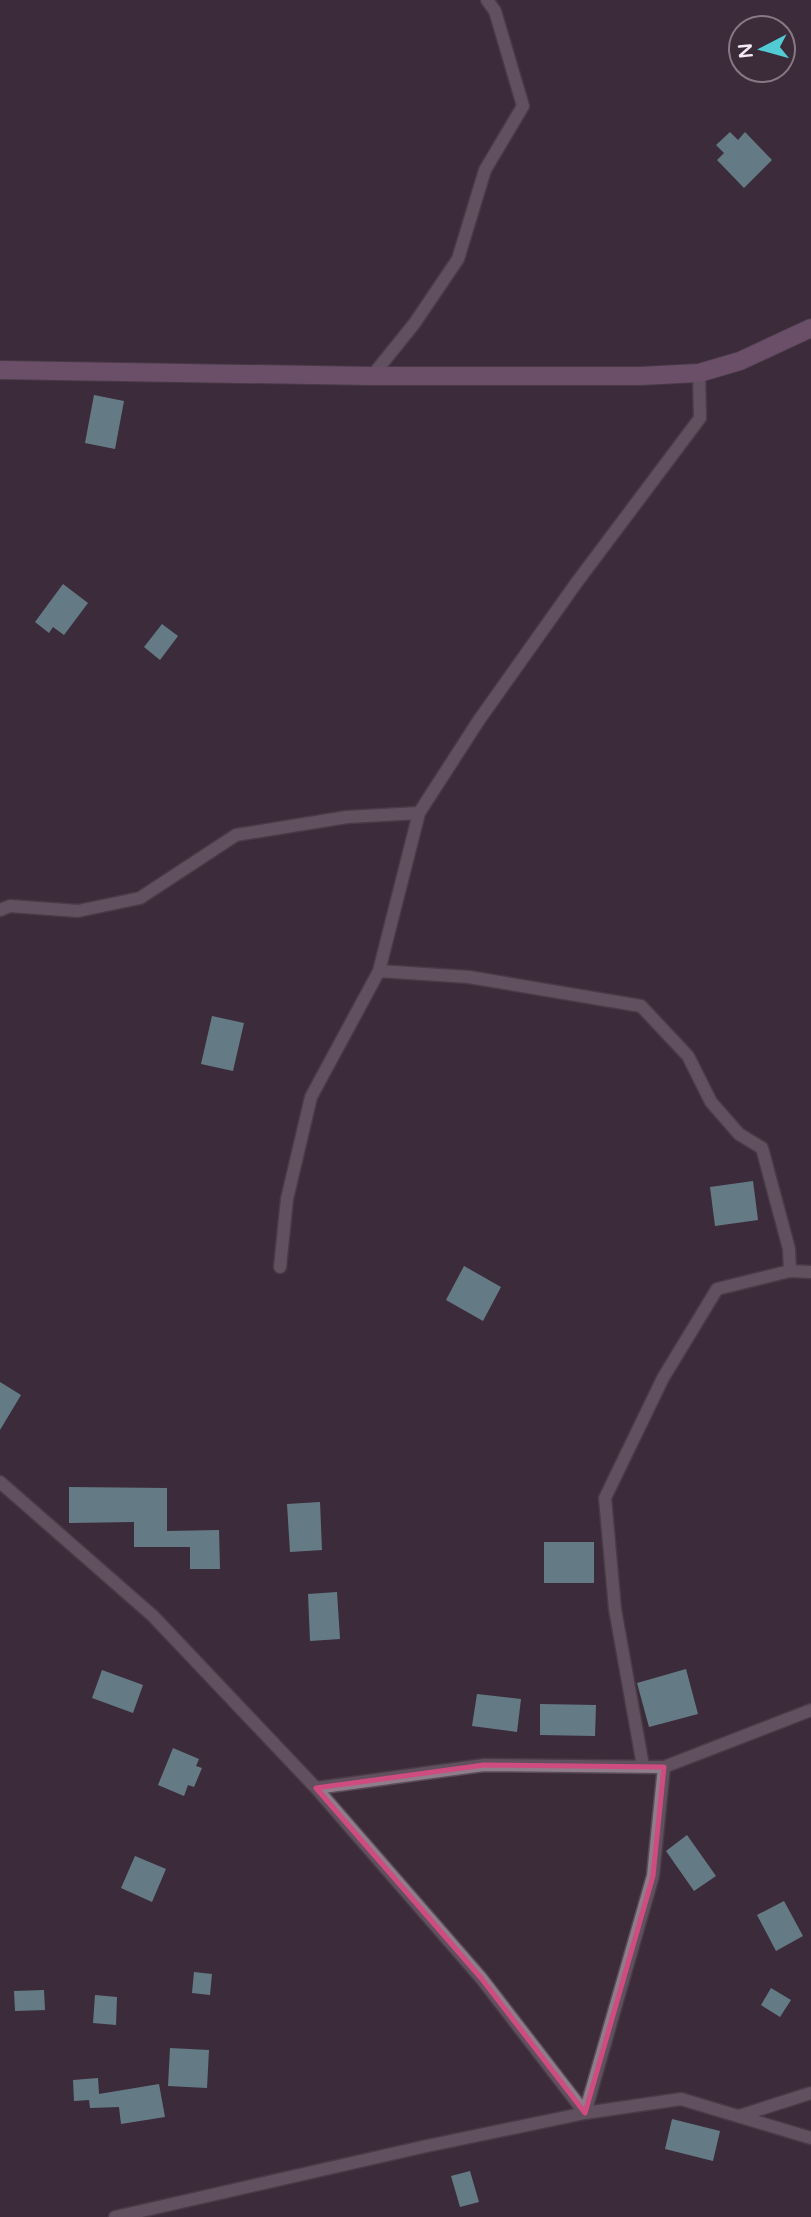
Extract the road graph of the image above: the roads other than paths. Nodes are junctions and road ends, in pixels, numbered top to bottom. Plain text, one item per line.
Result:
1 (487, 0) edge
2 (811, 328) edge
3 (0, 370) edge
4 (699, 373) junction
5 (372, 376) junction
6 (419, 813) junction
7 (0, 911) edge
8 (379, 971) junction
9 (280, 1267) dead end
10 (790, 1271) junction
11 (811, 1272) edge
12 (0, 1482) edge
13 (811, 1710) edge
14 (643, 1766) junction
15 (664, 1767) junction
16 (316, 1788) junction
17 (811, 2093) edge
18 (585, 2113) junction
19 (739, 2116) junction
20 (811, 2138) edge
21 (115, 2217) edge

1 - 5 street
2 - 4 main road
3 - 5 main road
4 - 5 main road
4 - 6 street
6 - 7 street
6 - 8 street
8 - 9 street
8 - 10 street
10 - 11 street
10 - 14 street
12 - 16 street
13 - 15 street
14 - 15 street
14 - 16 street
15 - 18 street
16 - 18 street
17 - 19 street
18 - 19 street
18 - 21 street
19 - 20 street

